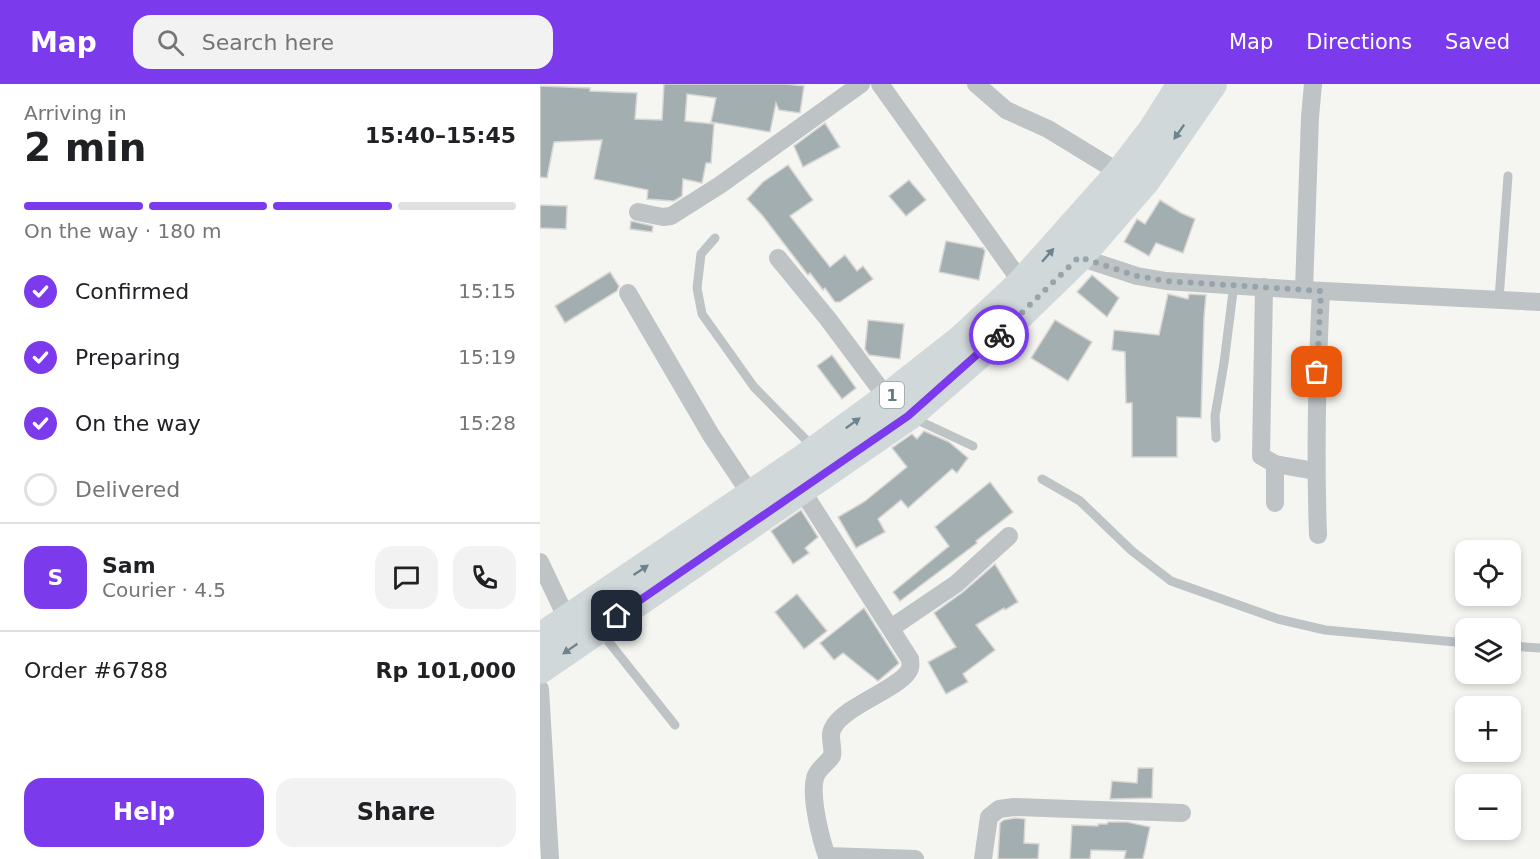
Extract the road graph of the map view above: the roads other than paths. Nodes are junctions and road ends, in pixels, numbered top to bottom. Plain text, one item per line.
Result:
1 (861, 84) edge
2 (880, 84) edge
3 (976, 84) edge
4 (1182, 84) edge
5 (1212, 84) edge
6 (1313, 84) edge
7 (1120, 173) junction
8 (1508, 176) dead end
9 (638, 212) dead end
10 (715, 238) dead end
11 (1079, 257) junction
12 (778, 258) dead end
13 (1234, 284) junction
14 (1264, 287) junction
15 (1313, 291) junction
16 (1029, 292) junction
17 (628, 293) dead end
18 (1499, 299) junction
19 (1540, 302) edge
20 (898, 407) junction
21 (1216, 438) dead end
22 (973, 446) dead end
23 (815, 450) junction
24 (1275, 464) junction
25 (1315, 471) junction
26 (1042, 479) dead end
27 (801, 489) junction
28 (751, 495) junction
29 (1275, 503) dead end
30 (1318, 535) dead end
31 (1009, 536) dead end
32 (540, 562) edge
33 (567, 620) junction
34 (891, 628) junction
35 (598, 629) junction
36 (540, 638) edge
37 (1455, 642) edge
38 (1521, 647) edge
39 (1540, 648) edge
40 (540, 669) edge
41 (540, 689) edge
42 (675, 725) dead end
43 (1182, 813) dead end
44 (828, 858) edge
45 (549, 859) edge
46 (915, 859) edge
47 (983, 859) edge

1 - 9 street
2 - 16 street
3 - 7 street
4 - 7 highway, 1
5 -> 11 highway, 1
6 - 15 street
16 -> 7 highway, 1
8 - 18 lane
10 - 23 lane
11 - 13 street
11 - 16 highway, 1
12 - 20 street
13 - 14 street
13 - 21 lane
14 - 15 street
14 - 24 street
15 - 18 street
15 - 25 street
16 - 20 highway, 1
17 - 28 street
18 - 19 street
20 - 22 lane
23 -> 20 highway, 1
20 - 27 highway, 1
23 - 28 highway, 1
24 - 25 street
24 - 29 street
25 - 30 street
26 - 37 lane
27 - 34 street
27 - 35 highway, 1
33 -> 28 highway, 1
31 - 34 street
32 - 33 street
33 - 36 highway, 1
34 - 44 street
35 -> 40 highway, 1
35 - 42 lane
38 - 39 lane
41 - 45 street
43 - 47 street
44 - 46 street

